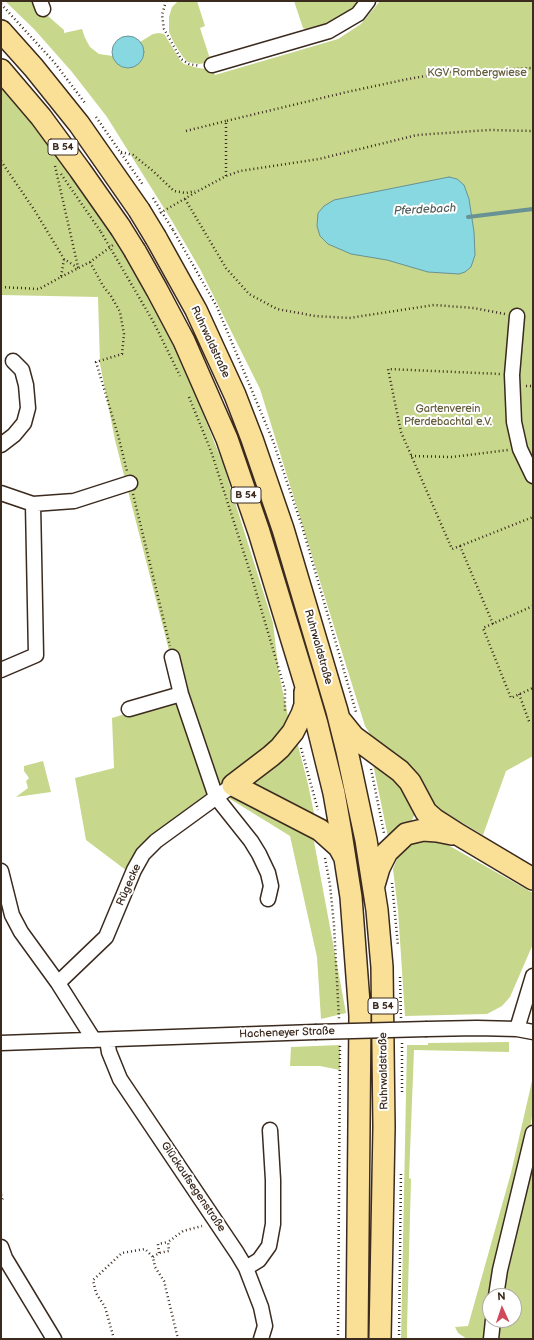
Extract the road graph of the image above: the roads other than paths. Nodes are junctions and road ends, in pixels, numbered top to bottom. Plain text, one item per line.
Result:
1 (368, 1) edge
2 (1, 31) edge
3 (212, 65) road end
4 (1, 70) edge
5 (517, 316) road end
6 (13, 361) dead end
7 (1, 445) edge
8 (532, 474) edge
9 (130, 483) road end
10 (1, 493) edge
11 (33, 504) junction
12 (172, 657) road end
13 (1, 670) edge
14 (304, 683) junction
15 (181, 694) junction
16 (129, 708) dead end
17 (337, 711) junction
18 (233, 785) junction
19 (216, 797) junction
20 (459, 836) junction
21 (346, 860) junction
22 (1, 871) edge
23 (533, 879) edge
24 (373, 885) junction
25 (268, 899) dead end
26 (533, 976) edge
27 (58, 983) junction
28 (517, 1029) junction
29 (533, 1032) edge
30 (100, 1040) junction
31 (1, 1043) edge
32 (270, 1130) dead end
33 (533, 1133) edge
34 (1, 1247) edge
35 (246, 1268) junction
36 (497, 1288) edge
37 (492, 1328) edge
38 (54, 1339) edge
39 (261, 1339) edge
40 (357, 1339) edge
41 (380, 1339) edge
42 (491, 1339) edge

1 - 3 street
2 - 17 highway, Ruhrwaldstraße / B 54, bridge
4 - 14 highway, Ruhrwaldstraße / B 54, bridge
5 - 8 street
6 - 7 street
9 - 11 street
10 - 11 street
11 - 13 street
12 - 15 street
14 - 18 highway
14 - 21 highway, Ruhrwaldstraße / B 54
15 - 16 street
15 - 19 street
17 - 20 highway
17 - 24 highway, Ruhrwaldstraße / B 54
18 - 19 street, Rügecke
18 - 21 highway
19 - 25 street
19 - 27 street, Rügecke
20 - 23 highway
20 - 24 highway
21 - 40 highway, Ruhrwaldstraße / B 54
22 - 27 street, Glückaufsegenstraße
24 - 41 highway, Ruhrwaldstraße / B 54
26 - 28 street
27 - 30 street, Glückaufsegenstraße
28 - 29 street, Hacheneyer Straße
28 - 30 street, Hacheneyer Straße, bridge
30 - 31 street, Hacheneyer Straße
30 - 35 street, Glückaufsegenstraße
32 - 35 street
33 - 36 street
34 - 38 street
35 - 39 street, Glückaufsegenstraße
37 - 42 street

